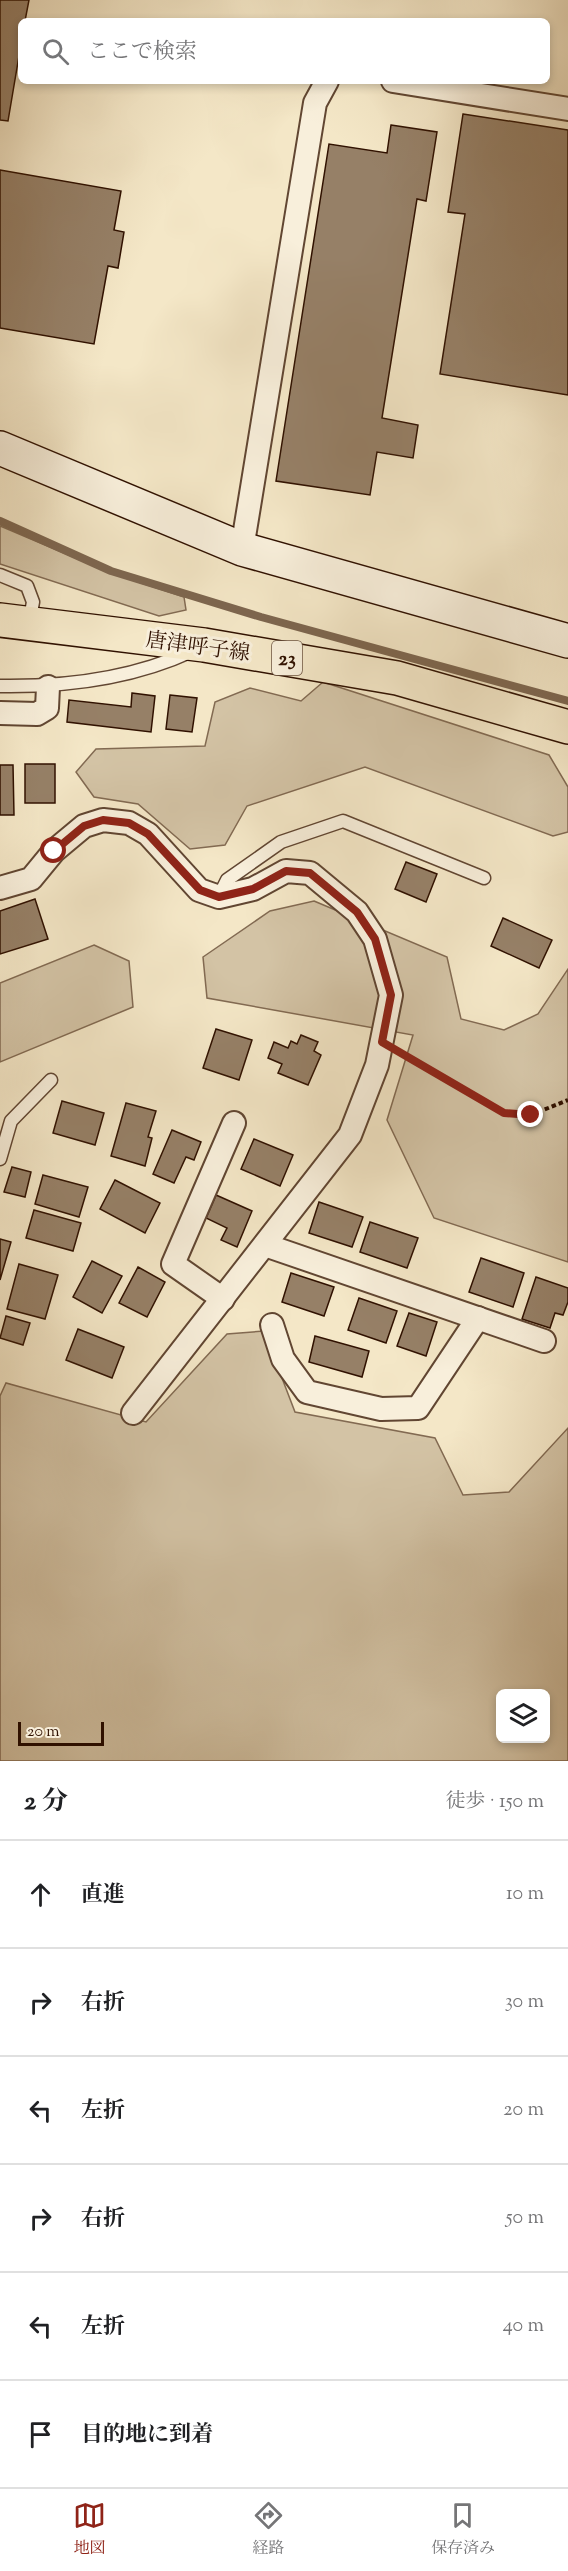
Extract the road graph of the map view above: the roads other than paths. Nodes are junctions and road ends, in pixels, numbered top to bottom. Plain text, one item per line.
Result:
1 (325, 84) edge
2 (412, 84) edge
3 (568, 108) edge
4 (0, 448) edge
5 (242, 549) junction
6 (0, 575) edge
7 (14, 622) edge
8 (568, 641) edge
9 (204, 645) junction
10 (0, 686) edge
11 (48, 687) junction
12 (0, 713) edge
13 (568, 728) edge
14 (484, 878) dead end
15 (0, 888) edge
16 (219, 897) junction
17 (51, 1080) dead end
18 (234, 1122) dead end
19 (0, 1159) edge
20 (265, 1245) junction
21 (223, 1299) junction
22 (478, 1318) junction
23 (272, 1325) dead end
24 (544, 1341) dead end
25 (133, 1413) dead end

1 - 5 street
2 - 3 street
4 - 5 street
5 - 8 street
6 - 7 lane
7 - 9 main road, 唐津呼子線 / 23
9 - 11 lane
9 - 13 main road, 唐津呼子線 / 23
10 - 11 lane
11 - 12 street
14 - 16 lane
15 - 16 street
16 - 20 street
17 - 19 lane
18 - 21 street
20 - 21 street
20 - 22 street
21 - 25 street
22 - 23 street
22 - 24 street

